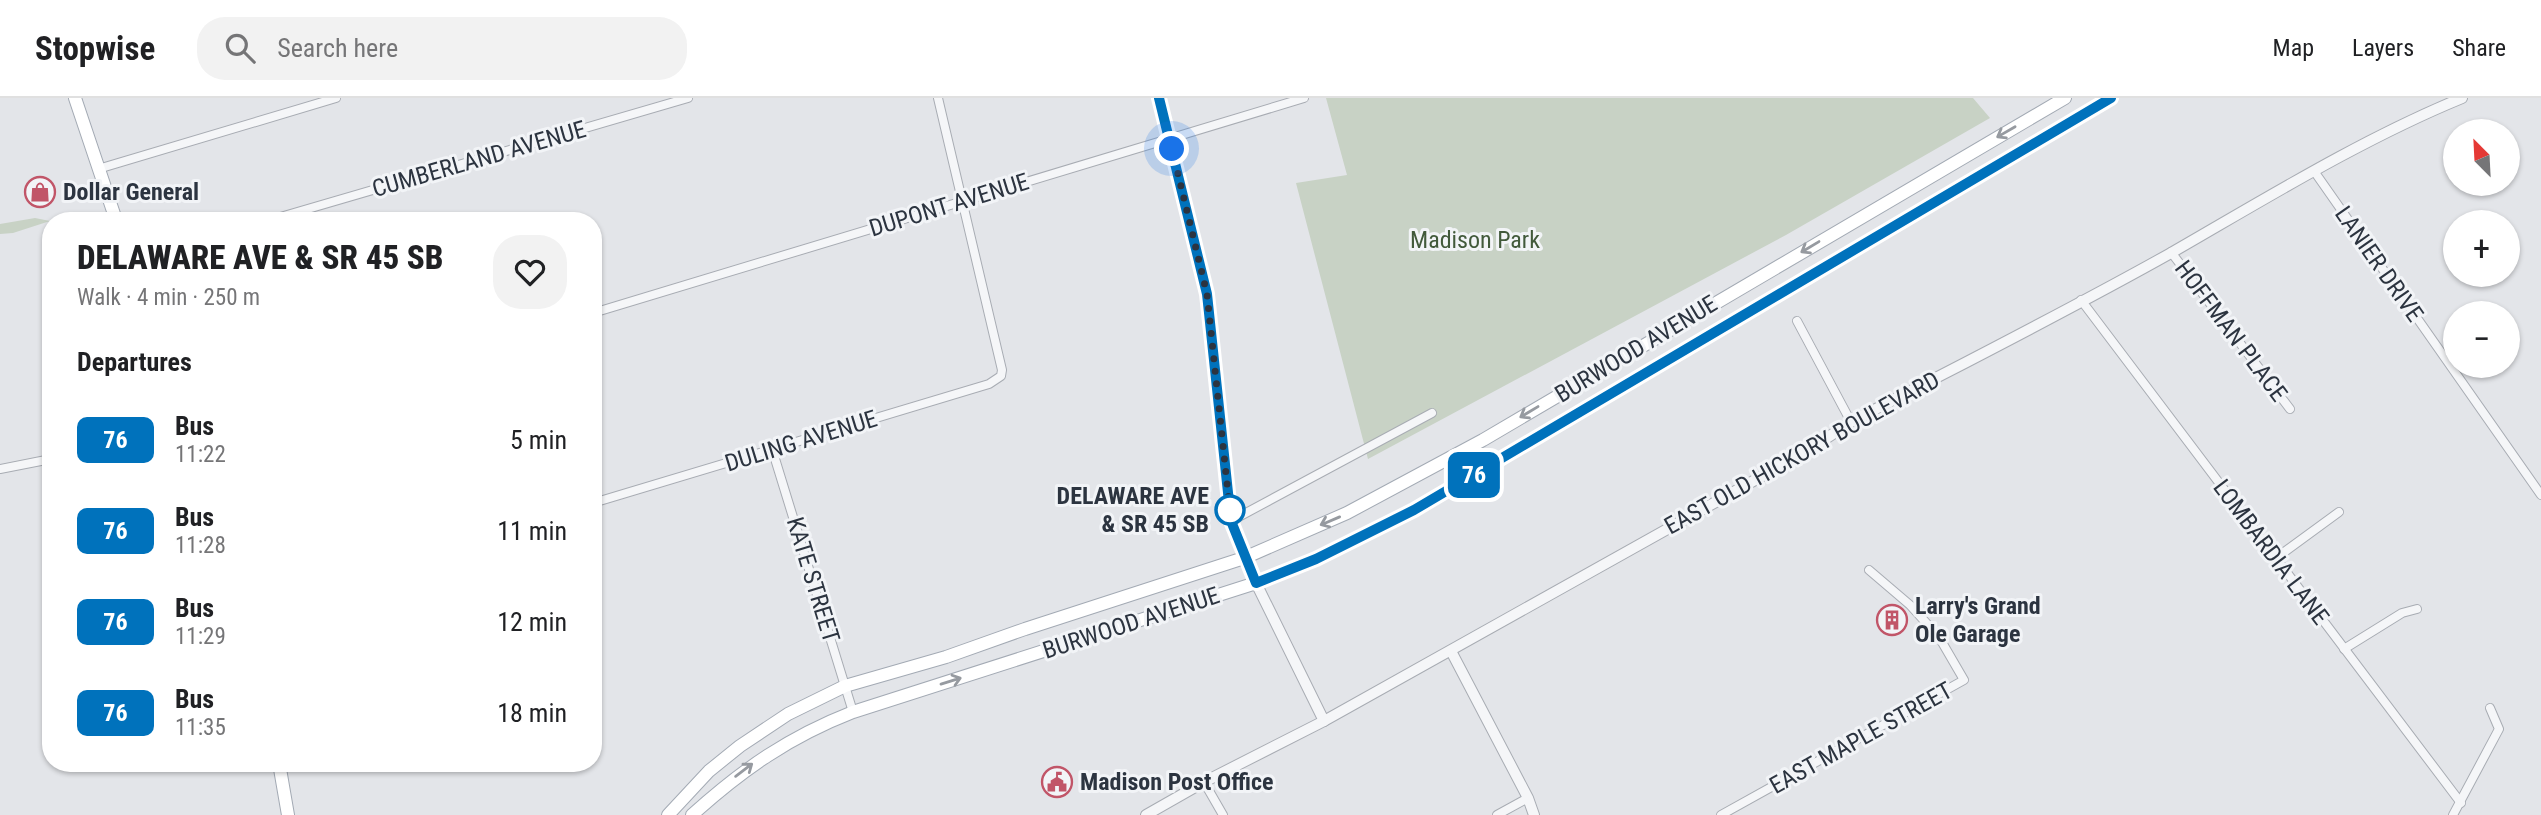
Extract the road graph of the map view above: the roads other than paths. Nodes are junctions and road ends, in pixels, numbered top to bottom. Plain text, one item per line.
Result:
1 (75, 98) edge
2 (336, 98) edge
3 (688, 98) edge
4 (938, 98) edge
5 (1159, 98) edge
6 (1304, 98) edge
7 (2065, 98) edge
8 (2111, 98) edge
9 (2462, 98) edge
10 (1170, 140) junction
11 (98, 169) junction
12 (2314, 171) junction
13 (961, 201) junction
14 (113, 212) edge
15 (297, 212) edge
16 (2171, 252) junction
17 (2081, 300) junction
18 (602, 310) edge
19 (1797, 321) dead end
20 (2290, 409) dead end
21 (1432, 413) dead end
22 (1851, 422) junction
23 (772, 449) junction
24 (42, 461) edge
25 (0, 469) edge
26 (2541, 495) edge
27 (602, 500) edge
28 (2339, 512) dead end
29 (1231, 521) junction
30 (1244, 558) junction
31 (2276, 558) junction
32 (1869, 570) dead end
33 (1256, 583) junction
34 (2417, 609) dead end
35 (2344, 649) junction
36 (1451, 651) junction
37 (845, 686) junction
38 (2490, 708) dead end
39 (853, 712) junction
40 (1324, 721) junction
41 (281, 772) edge
42 (1204, 782) junction
43 (1528, 798) junction
44 (2461, 803) junction
45 (288, 815) edge
46 (668, 815) edge
47 (692, 815) edge
48 (1146, 815) edge
49 (1223, 815) edge
50 (1497, 815) edge
51 (1534, 815) edge
52 (1721, 815) edge
53 (2453, 815) edge

1 - 11 main road
2 - 11 street
3 - 15 street, CUMBERLAND AVENUE
4 - 13 street
5 - 10 street
6 - 10 street, DUPONT AVENUE
7 -> 30 main road, BURWOOD AVENUE
8 - 33 main road, BURWOOD AVENUE
9 - 12 street, EAST OLD HICKORY BOULEVARD
10 - 13 street, DUPONT AVENUE
10 - 29 street
11 - 14 main road
12 - 16 street, EAST OLD HICKORY BOULEVARD
12 - 26 street, LANIER DRIVE
13 - 18 street, DUPONT AVENUE
13 - 23 street, DULING AVENUE
16 - 17 street, EAST OLD HICKORY BOULEVARD
16 - 20 street, HOFFMAN PLACE
17 - 22 street, EAST OLD HICKORY BOULEVARD
17 - 31 street, LOMBARDIA LANE
19 - 22 street
21 - 29 street
22 - 36 street, EAST OLD HICKORY BOULEVARD
23 - 27 street, DULING AVENUE
23 - 37 street, KATE STREET
24 - 25 street
28 - 31 street
29 - 30 street
30 - 33 street
30 - 37 main road, BURWOOD AVENUE
31 - 35 street, LOMBARDIA LANE
32 - 52 street, EAST MAPLE STREET
39 -> 33 main road, BURWOOD AVENUE
33 - 40 street
34 - 35 street
35 - 44 street, LOMBARDIA LANE
36 - 40 street, EAST OLD HICKORY BOULEVARD
36 - 43 street
37 - 39 street, KATE STREET
37 - 46 main road, BURWOOD AVENUE
38 - 44 street
47 -> 39 main road, BURWOOD AVENUE
40 - 42 street, EAST OLD HICKORY BOULEVARD
41 - 45 main road
42 - 48 street, EAST OLD HICKORY BOULEVARD
42 - 49 street
43 - 50 street
43 - 51 street
44 - 53 street

